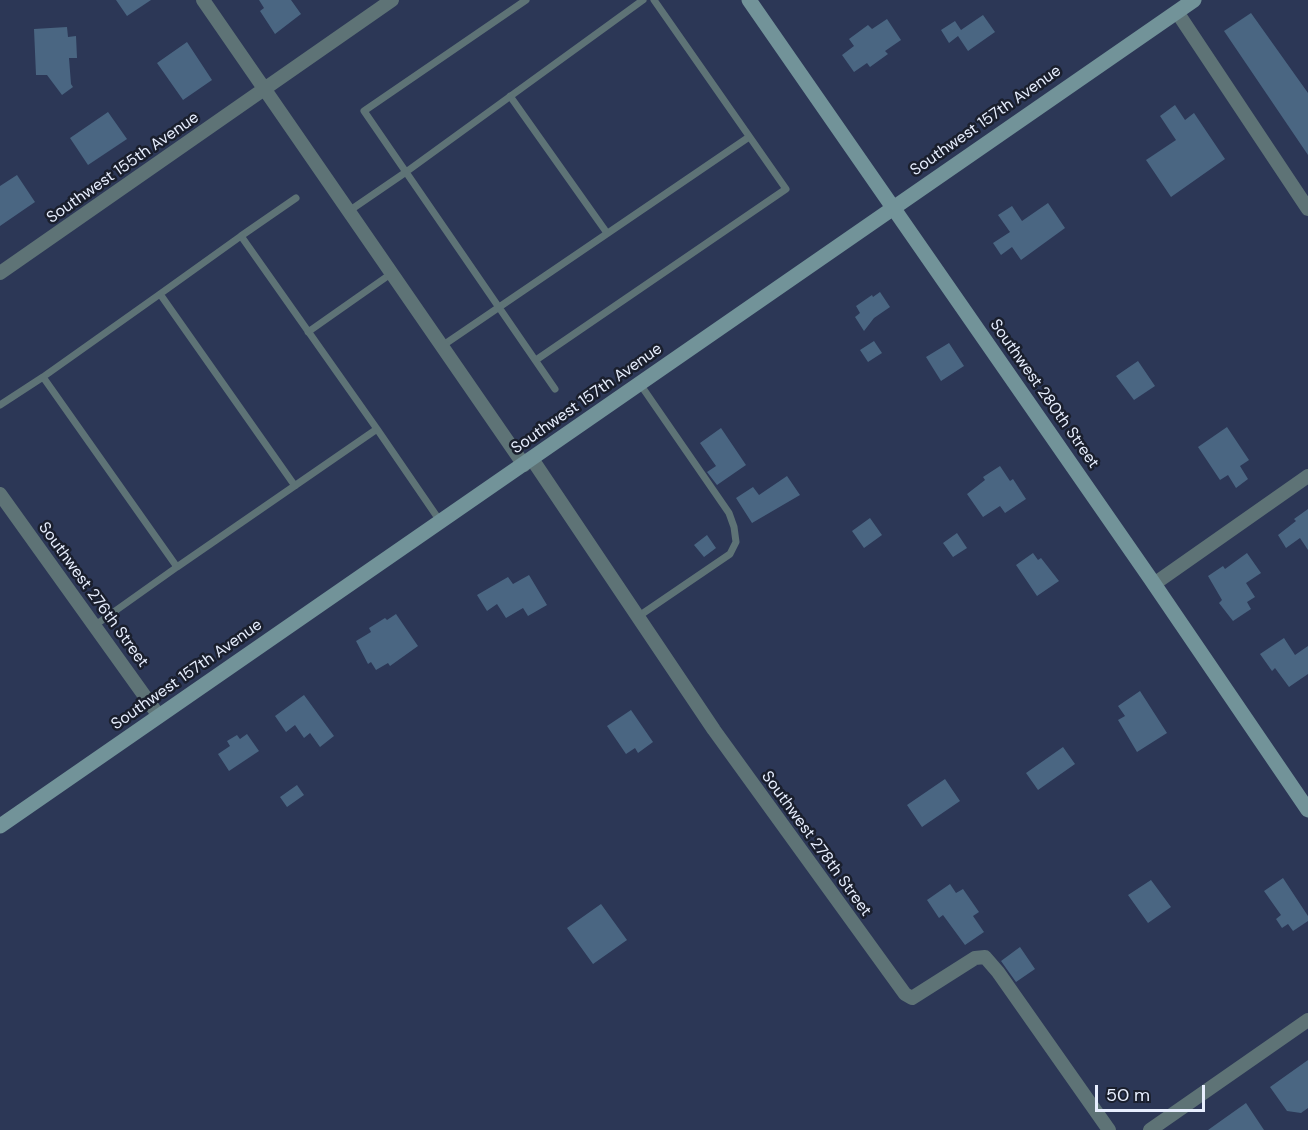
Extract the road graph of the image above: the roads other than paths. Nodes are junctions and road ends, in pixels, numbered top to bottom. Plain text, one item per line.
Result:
1 (203, 0) edge
2 (392, 0) edge
3 (526, 0) edge
4 (643, 0) edge
5 (654, 0) edge
6 (749, 0) edge
7 (1194, 0) edge
8 (1177, 12) junction
9 (264, 89) junction
10 (510, 96) junction
11 (749, 137) junction
12 (406, 172) junction
13 (296, 198) dead end
14 (893, 208) junction
15 (1308, 209) edge
16 (349, 212) junction
17 (607, 233) junction
18 (241, 236) junction
19 (0, 273) edge
20 (392, 273) junction
21 (160, 294) junction
22 (499, 307) junction
23 (308, 332) junction
24 (442, 346) junction
25 (536, 360) junction
26 (43, 376) junction
27 (640, 384) junction
28 (555, 389) dead end
29 (0, 405) edge
30 (377, 429) junction
31 (528, 462) junction
32 (1308, 476) edge
33 (295, 486) junction
34 (0, 494) edge
35 (441, 522) junction
36 (177, 567) junction
37 (1154, 584) junction
38 (639, 616) junction
39 (94, 626) junction
40 (159, 716) junction
41 (1308, 810) edge
42 (0, 826) edge
43 (1308, 1020) edge
44 (1109, 1130) edge
45 (1150, 1130) edge

1 - 9 street
2 - 9 street, Southwest 155th Avenue
3 - 12 lane
4 - 10 lane
5 - 11 lane
6 - 14 street, Southwest 280th Street
7 - 8 street, Southwest 157th Avenue
8 - 14 street, Southwest 157th Avenue
8 - 15 street
9 - 16 street, Southwest 278th Street
9 - 19 street, Southwest 155th Avenue
10 - 12 lane
10 - 17 lane
11 - 17 lane
11 - 25 lane
12 - 16 lane
12 - 22 lane
13 - 18 lane
14 - 27 street, Southwest 157th Avenue
14 - 37 street, Southwest 280th Street
16 - 20 street, Southwest 278th Street
17 - 22 lane
18 - 21 lane
18 - 23 lane
20 - 23 lane
20 - 24 street, Southwest 278th Street
21 - 26 lane
21 - 33 lane
22 - 24 lane
22 - 25 lane
23 - 30 lane
24 - 31 street, Southwest 278th Street
25 - 28 lane
26 - 29 lane
26 - 36 lane
27 - 31 street, Southwest 157th Avenue
27 - 38 lane
30 - 33 lane
30 - 35 lane
31 - 35 street, Southwest 157th Avenue
31 - 38 street, Southwest 278th Street
32 - 37 street
33 - 36 lane
34 - 39 street, Southwest 276th Street
35 - 40 street, Southwest 157th Avenue
36 - 39 lane
37 - 41 street, Southwest 280th Street
38 - 44 street, Southwest 278th Street
39 - 40 street, Southwest 276th Street
40 - 42 street, Southwest 157th Avenue
43 - 45 street

